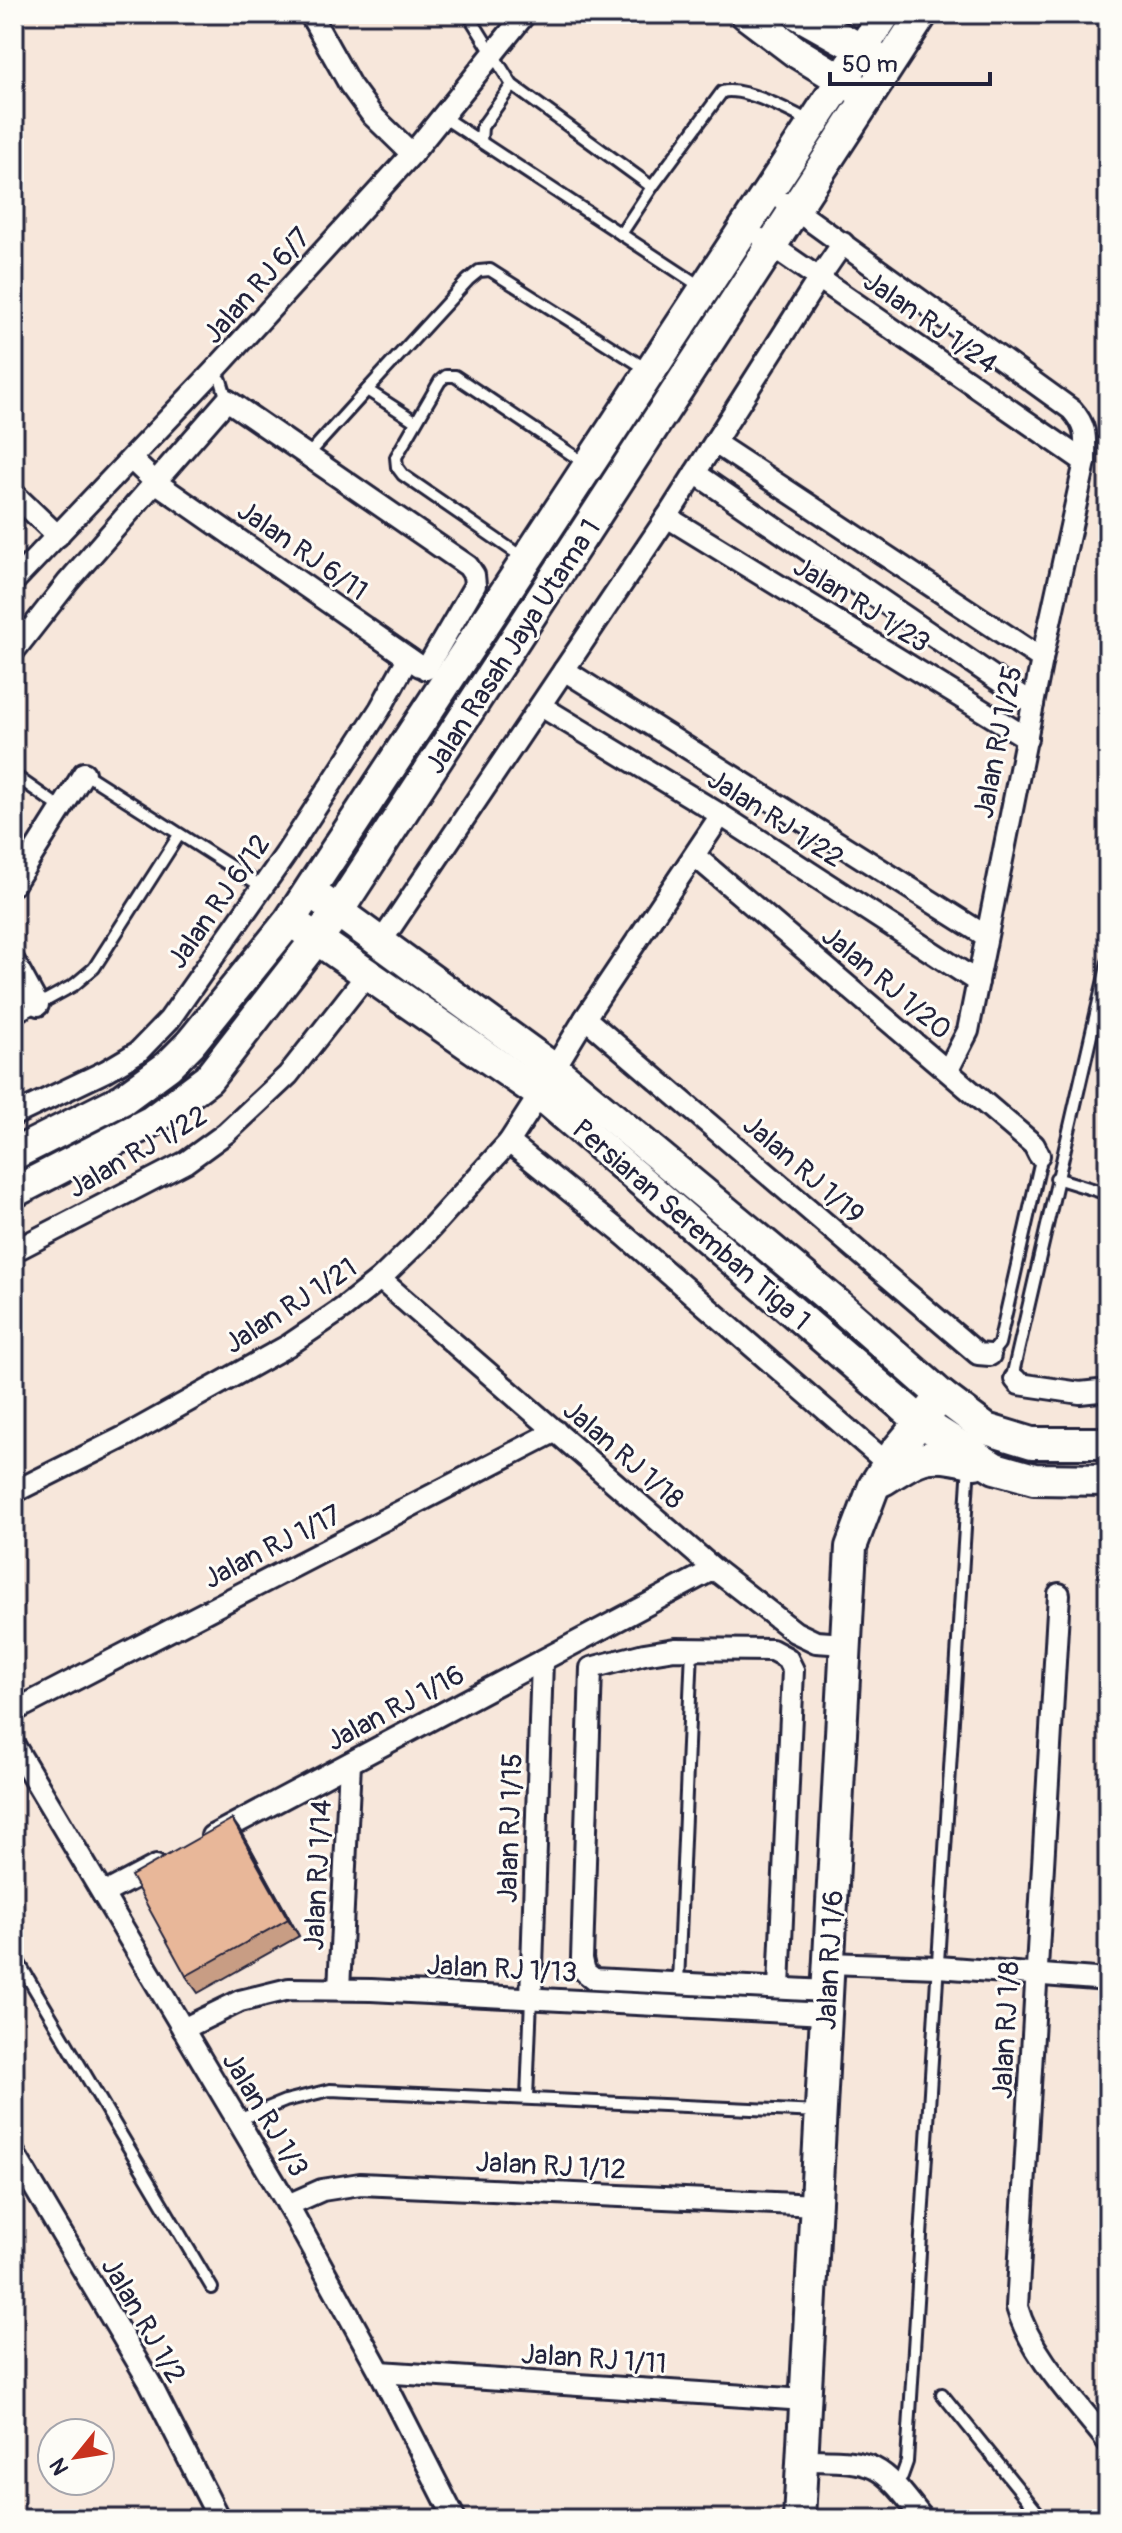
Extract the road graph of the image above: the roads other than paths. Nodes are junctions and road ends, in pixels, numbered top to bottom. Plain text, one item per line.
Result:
1 (310, 14) edge
2 (468, 14) edge
3 (525, 14) edge
4 (746, 14) edge
5 (798, 14) edge
6 (885, 14) edge
7 (922, 14) edge
8 (862, 50) junction
9 (493, 56) junction
10 (888, 65) junction
11 (843, 80) junction
12 (512, 85) junction
13 (869, 96) junction
14 (443, 117) junction
15 (815, 124) junction
16 (481, 142) junction
17 (412, 154) junction
18 (652, 187) junction
19 (769, 192) junction
20 (795, 210) junction
21 (745, 228) junction
22 (621, 234) junction
23 (843, 243) junction
24 (772, 245) junction
25 (819, 278) junction
26 (705, 289) junction
27 (651, 371) junction
28 (213, 372) junction
29 (367, 390) junction
30 (227, 400) junction
31 (415, 421) junction
32 (1081, 421) joint
33 (715, 443) junction
34 (308, 455) junction
35 (131, 459) junction
36 (1085, 462) junction
37 (589, 466) junction
38 (695, 473) junction
39 (154, 481) junction
40 (14, 494) edge
41 (667, 517) junction
42 (58, 536) junction
43 (527, 560) junction
44 (14, 581) edge
45 (14, 651) edge
46 (1042, 659) junction
47 (427, 670) junction
48 (564, 670) junction
49 (1033, 704) junction
50 (541, 706) junction
51 (1027, 738) junction
52 (84, 773) joint
53 (14, 775) edge
54 (61, 808) junction
55 (721, 815) junction
56 (179, 835) junction
57 (695, 856) junction
58 (14, 884) edge
59 (261, 886) junction
60 (310, 892) junction
61 (338, 911) junction
62 (290, 920) junction
63 (986, 936) junction
64 (317, 939) junction
65 (381, 942) junction
66 (14, 961) edge
67 (1108, 962) edge
68 (368, 973) junction
69 (978, 982) junction
70 (38, 1005) junction
71 (14, 1018) edge
72 (585, 1018) junction
73 (948, 1070) junction
74 (547, 1082) junction
75 (14, 1115) edge
76 (509, 1142) junction
77 (14, 1154) edge
78 (1039, 1155) joint
79 (1056, 1178) junction
80 (14, 1192) edge
81 (1108, 1194) edge
82 (14, 1251) edge
83 (380, 1279) junction
84 (990, 1355) joint
85 (1015, 1379) joint
86 (1108, 1390) edge
87 (942, 1396) junction
88 (920, 1421) junction
89 (556, 1431) junction
90 (1108, 1443) edge
91 (982, 1465) junction
92 (881, 1475) junction
93 (1108, 1480) edge
94 (14, 1492) edge
95 (714, 1569) junction
96 (1059, 1594) dead end
97 (584, 1639) junction
98 (807, 1639) junction
99 (845, 1644) junction
100 (692, 1649) junction
101 (787, 1658) junction
102 (542, 1661) junction
103 (591, 1668) junction
104 (14, 1711) edge
105 (14, 1745) edge
106 (350, 1763) junction
107 (199, 1843) edge
108 (172, 1858) edge
109 (103, 1894) junction
110 (14, 1958) edge
111 (938, 1967) junction
112 (1037, 1975) junction
113 (1108, 1980) edge
114 (678, 1983) junction
115 (779, 1987) junction
116 (339, 1989) junction
117 (827, 1989) junction
118 (531, 1998) junction
119 (183, 2029) junction
120 (527, 2098) junction
121 (821, 2112) junction
122 (238, 2120) junction
123 (14, 2153) edge
124 (288, 2205) junction
125 (816, 2205) junction
126 (212, 2288) dead end
127 (380, 2372) junction
128 (942, 2394) dead end
129 (805, 2400) junction
130 (1108, 2442) edge
131 (803, 2460) junction
132 (896, 2483) junction
133 (219, 2519) edge
134 (455, 2519) edge
135 (799, 2519) edge
136 (923, 2519) edge
137 (1043, 2519) edge

1 - 17 street
2 - 9 lane
3 - 9 street, Jalan RJ 6/7
4 - 11 street
5 - 8 street
6 - 8 street, Jalan Rasah Jaya Utama 1
7 - 10 street, Jalan Rasah Jaya Utama 1
8 - 10 street
8 - 11 street, Jalan Rasah Jaya Utama 1
9 - 12 lane
9 - 14 street, Jalan RJ 6/7
10 - 13 street, Jalan Rasah Jaya Utama 1
11 - 13 street
11 - 15 street, Jalan Rasah Jaya Utama 1
12 - 16 lane
12 - 18 lane
13 - 20 street, Jalan Rasah Jaya Utama 1
14 - 16 lane
14 - 17 street, Jalan RJ 6/7
15 - 18 lane
15 - 19 street, Jalan Rasah Jaya Utama 1
16 - 22 lane
17 - 28 street, Jalan RJ 6/7
18 - 22 lane
19 - 20 street, Jalan RJ 1/24
19 - 21 street, Jalan Rasah Jaya Utama 1
20 - 23 street, Jalan RJ 1/24
20 - 24 street, Jalan Rasah Jaya Utama 1
21 - 24 street, Jalan RJ 1/24
21 - 26 street, Jalan Rasah Jaya Utama 1
22 - 26 lane
23 - 25 street
23 - 32 street, Jalan RJ 1/24
24 - 25 street, Jalan RJ 1/24
24 - 61 street, Jalan Rasah Jaya Utama 1
25 - 33 street
25 - 36 street, Jalan RJ 1/24
26 - 27 street, Jalan Rasah Jaya Utama 1
27 - 29 lane
27 - 37 street, Jalan Rasah Jaya Utama 1
28 - 30 lane
28 - 35 street, Jalan RJ 6/7
29 - 31 lane
29 - 34 lane
30 - 34 street
30 - 39 street
31 - 37 lane
31 - 43 lane
32 - 36 street, Jalan RJ 1/25
33 - 38 street
33 - 46 street, Jalan RJ 1/23
34 - 47 street, Jalan RJ 6/12
35 - 39 street, Jalan RJ 6/11
35 - 42 street, Jalan RJ 6/7
36 - 46 street, Jalan RJ 1/25
37 - 43 street, Jalan Rasah Jaya Utama 1
38 - 41 street
38 - 49 street, Jalan RJ 1/23
39 - 45 street
39 - 47 street, Jalan RJ 6/11
40 - 42 street
41 - 48 street
41 - 51 street, Jalan RJ 1/23
42 - 44 street, Jalan RJ 6/7
43 - 47 street, Jalan Rasah Jaya Utama 1
46 - 49 street, Jalan RJ 1/25
47 - 59 street, Jalan RJ 6/12
47 - 60 street, Jalan Rasah Jaya Utama 1
48 - 50 street
48 - 63 street, Jalan RJ 1/22
49 - 51 street, Jalan RJ 1/25
50 - 55 street, Jalan RJ 1/22
50 - 65 street
51 - 63 street, Jalan RJ 1/25
52 - 54 street
52 - 56 lane
53 - 54 lane
54 - 58 street
55 - 57 street, Jalan RJ 1/21
55 - 69 street, Jalan RJ 1/22
56 - 59 lane
56 - 70 lane
57 - 72 street, Jalan RJ 1/21
57 - 73 street, Jalan RJ 1/20
59 - 75 street, Jalan RJ 6/12
60 - 61 street, Persiaran Seremban Tiga 1
60 - 62 street, Jalan Rasah Jaya Utama 1
61 - 64 street, Jalan Rasah Jaya Utama 1
61 - 65 street, Persiaran Seremban Tiga 1
62 - 64 street, Persiaran Seremban Tiga 1
62 - 77 street, Jalan Rasah Jaya Utama 1
63 - 69 street, Jalan RJ 1/25
64 - 68 street, Persiaran Seremban Tiga 1
64 - 80 street, Jalan Rasah Jaya Utama 1
65 - 74 street, Persiaran Seremban Tiga 1
66 - 70 street
67 - 79 lane
68 - 74 street, Persiaran Seremban Tiga 1
68 - 82 street, Jalan RJ 1/22
69 - 73 street, Jalan RJ 1/25
70 - 71 lane
72 - 74 street, Jalan RJ 1/21
72 - 84 street, Jalan RJ 1/19
73 - 78 street, Jalan RJ 1/20
74 - 76 street, Jalan RJ 1/21
74 - 87 street, Persiaran Seremban Tiga 1
74 - 88 street, Persiaran Seremban Tiga 1
76 - 83 street, Jalan RJ 1/21
76 - 92 street
78 - 84 lane
79 - 81 lane
79 - 85 lane
83 - 89 street, Jalan RJ 1/18
83 - 94 street, Jalan RJ 1/21
85 - 86 street
87 - 88 street, Jalan RJ 1/6
87 - 90 street, Persiaran Seremban Tiga 1
88 - 91 street, Persiaran Seremban Tiga 1
88 - 92 street, Jalan RJ 1/6
89 - 95 street, Jalan RJ 1/18
89 - 104 street, Jalan RJ 1/17
91 - 92 street
91 - 93 street, Persiaran Seremban Tiga 1
91 - 111 lane
92 - 99 street, Jalan RJ 1/6
95 - 97 street, Jalan RJ 1/16
95 - 98 street, Jalan RJ 1/18
96 - 112 street, Jalan RJ 1/8
97 - 102 street, Jalan RJ 1/16
97 - 103 street
98 - 99 street, Jalan RJ 1/18
98 - 101 street
99 - 117 street, Jalan RJ 1/6
100 - 101 street
100 - 103 street
100 - 114 lane
101 - 115 street
102 - 106 street, Jalan RJ 1/16
102 - 118 street, Jalan RJ 1/15
103 - 114 street
105 - 109 street, Jalan RJ 1/3
106 - 107 street, Jalan RJ 1/16
106 - 116 street, Jalan RJ 1/14
108 - 109 street
109 - 119 street, Jalan RJ 1/3
110 - 126 lane
111 - 112 street
111 - 117 street
111 - 132 lane
112 - 113 street
112 - 130 street, Jalan RJ 1/8
114 - 115 street
115 - 117 street
116 - 118 street, Jalan RJ 1/13
116 - 119 street, Jalan RJ 1/13
117 - 118 street, Jalan RJ 1/13
117 - 121 street, Jalan RJ 1/6
118 - 120 lane
119 - 122 street, Jalan RJ 1/3
120 - 121 lane
120 - 122 lane
121 - 125 street, Jalan RJ 1/6
122 - 124 street, Jalan RJ 1/3
123 - 133 street, Jalan RJ 1/2
124 - 125 street, Jalan RJ 1/12
124 - 127 street, Jalan RJ 1/3
125 - 129 street, Jalan RJ 1/6
127 - 129 street, Jalan RJ 1/11
127 - 134 street, Jalan RJ 1/3
128 - 137 lane
129 - 131 street, Jalan RJ 1/6
131 - 132 street
131 - 135 street, Jalan RJ 1/6
132 - 136 street

